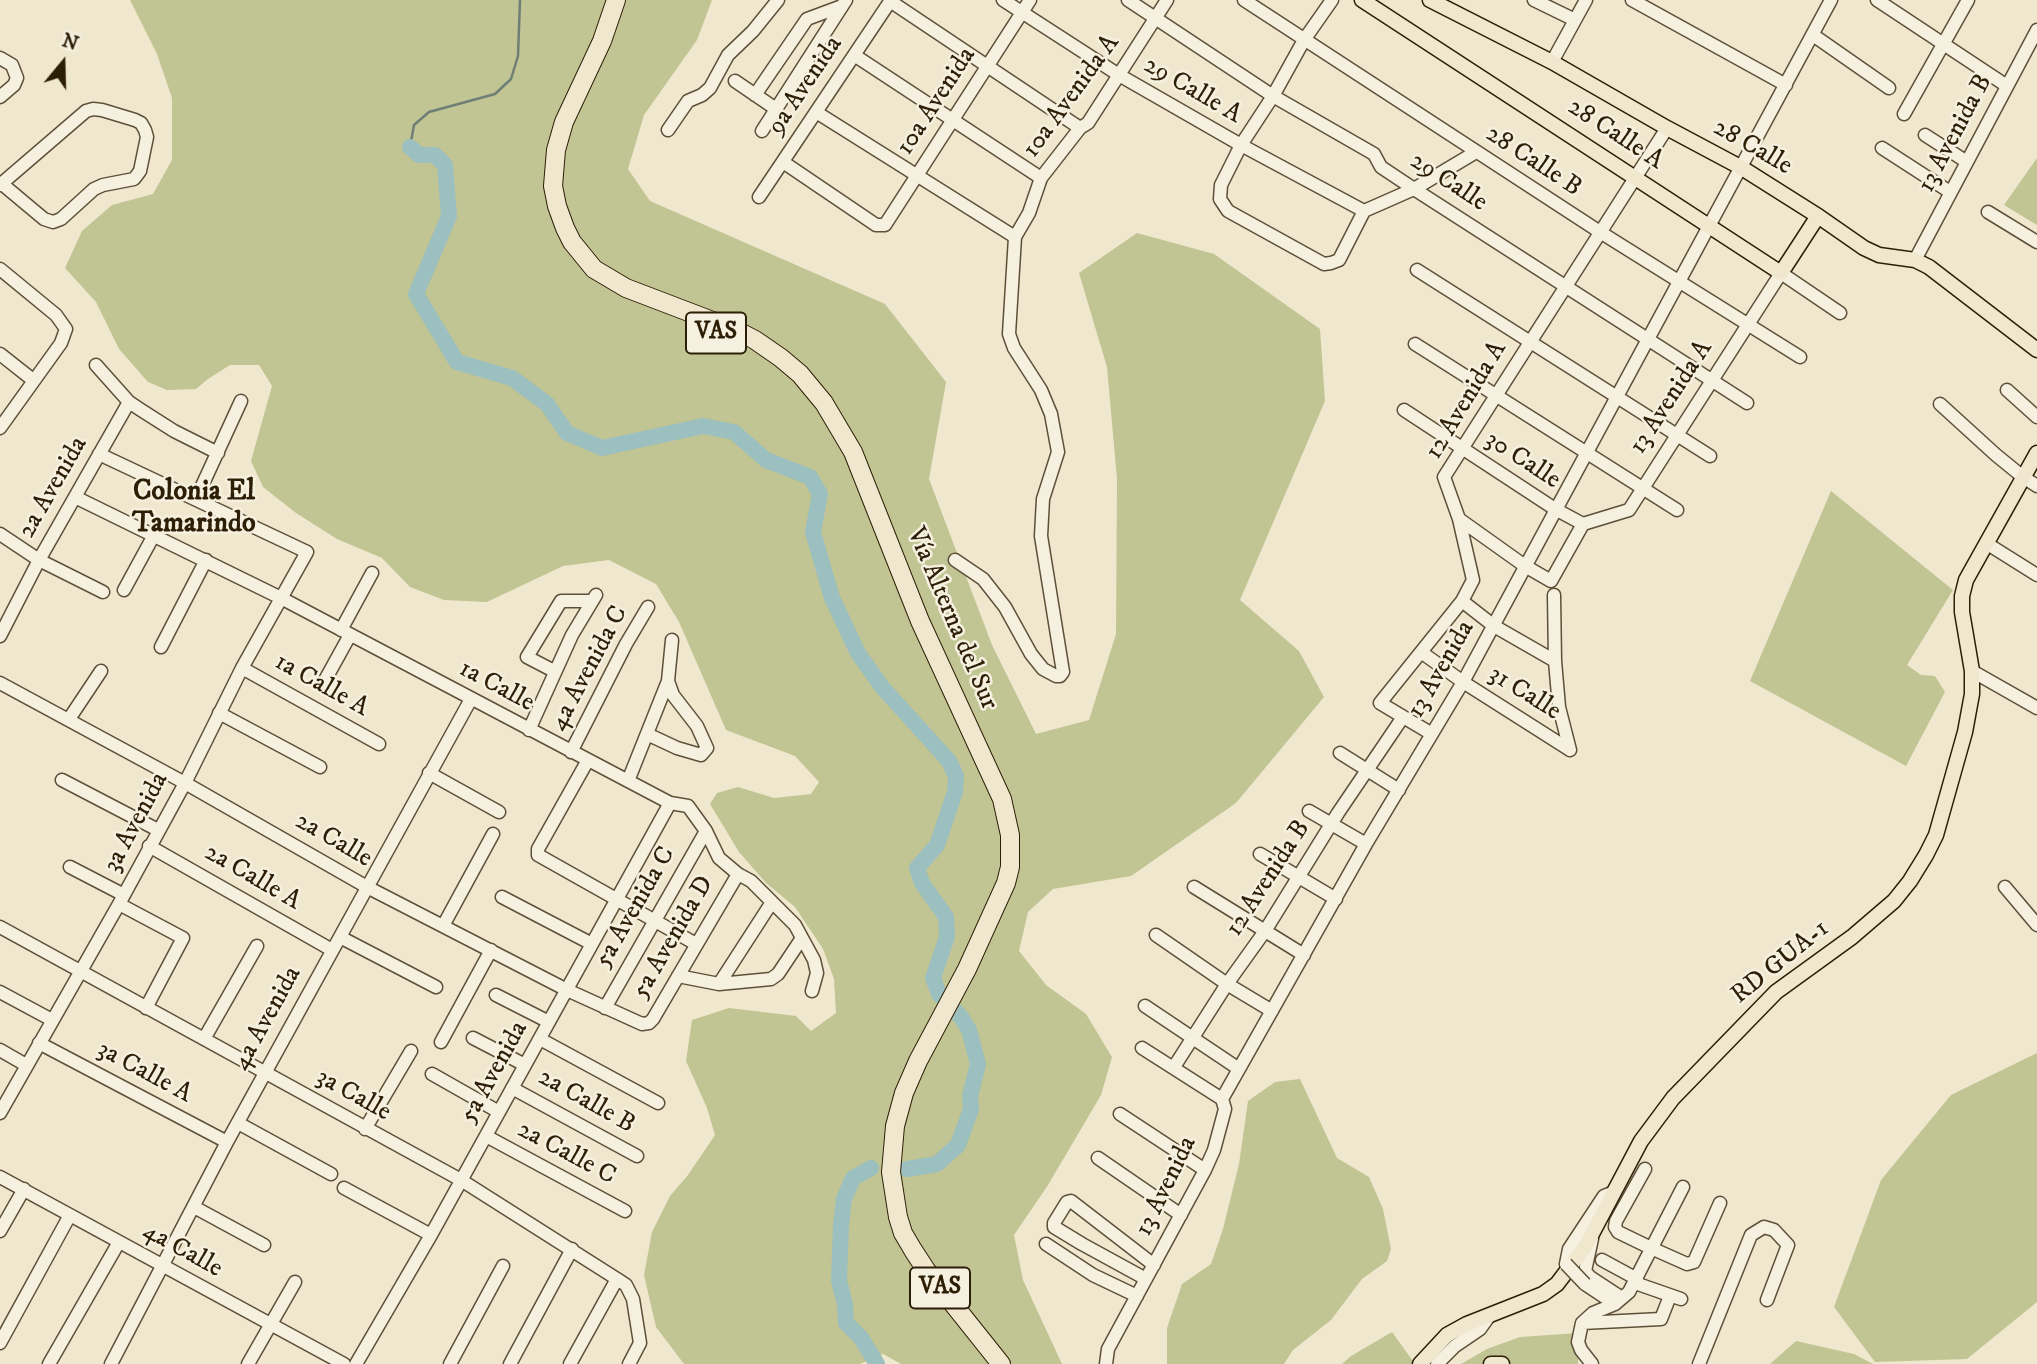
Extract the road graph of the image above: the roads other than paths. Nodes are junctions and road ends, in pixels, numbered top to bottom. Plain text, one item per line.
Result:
1 (605, 0) edge
2 (616, 0) edge
3 (778, 0) edge
4 (1003, 0) edge
5 (1030, 0) edge
6 (1128, 0) edge
7 (1167, 0) edge
8 (1244, 0) edge
9 (1332, 0) edge
10 (1362, 0) edge
11 (1430, 0) edge
12 (1534, 0) edge
13 (1586, 0) edge
14 (1632, 0) edge
15 (1831, 0) edge
16 (1877, 0) edge
17 (1968, 0) edge
18 (890, 1) edge
19 (844, 3) edge
20 (1022, 13) junction
21 (1156, 17) junction
22 (1575, 20) junction
23 (2037, 30) edge
24 (1813, 36) junction
25 (1304, 40) junction
26 (1943, 44) junction
27 (854, 55) junction
28 (0, 58) edge
29 (1552, 62) junction
30 (988, 66) junction
31 (1119, 75) junction
32 (735, 81) dead end
33 (1786, 85) junction
34 (2007, 86) junction
35 (1889, 88) dead end
36 (755, 95) junction
37 (1273, 96) junction
38 (0, 97) edge
39 (776, 109) junction
40 (816, 112) junction
41 (1904, 114) dead end
42 (953, 120) junction
43 (1080, 128) junction
44 (1667, 128) junction
45 (668, 130) dead end
46 (762, 131) dead end
47 (1926, 135) dead end
48 (1241, 145) junction
49 (1882, 148) dead end
50 (1476, 152) junction
51 (783, 162) junction
52 (1967, 162) junction
53 (1742, 168) junction
54 (917, 175) junction
55 (1635, 177) junction
56 (1041, 178) junction
57 (1, 184) edge
58 (1413, 189) junction
59 (1950, 192) junction
60 (759, 197) dead end
61 (1364, 211) junction
62 (1988, 212) dead end
63 (1818, 216) junction
64 (1710, 225) junction
65 (1600, 232) junction
66 (1014, 237) junction
67 (2037, 242) edge
68 (1915, 260) junction
69 (0, 269) edge
70 (1417, 270) dead end
71 (1782, 273) junction
72 (1680, 282) junction
73 (1566, 286) junction
74 (1840, 313) dead end
75 (1748, 325) junction
76 (1649, 339) junction
77 (1530, 342) junction
78 (1415, 344) dead end
79 (2037, 350) edge
80 (0, 354) edge
81 (1800, 357) dead end
82 (96, 365) dead end
83 (33, 380) junction
84 (1713, 381) junction
85 (2007, 390) dead end
86 (1496, 395) junction
87 (1617, 397) junction
88 (129, 401) junction
89 (241, 401) dead end
90 (1747, 403) dead end
91 (1940, 404) dead end
92 (1404, 410) dead end
93 (2037, 417) edge
94 (0, 428) edge
95 (1677, 436) junction
96 (1462, 449) junction
97 (218, 453) junction
98 (1588, 453) junction
99 (2037, 453) edge
100 (99, 454) junction
101 (1710, 456) dead end
102 (2023, 478) junction
103 (2037, 485) edge
104 (1644, 488) junction
105 (75, 497) junction
106 (196, 499) junction
107 (1555, 509) junction
108 (1676, 510) dead end
109 (1460, 519) junction
110 (1583, 524) junction
111 (0, 534) edge
112 (154, 535) junction
113 (1986, 543) junction
114 (39, 559) junction
115 (956, 560) dead end
116 (206, 561) junction
117 (1525, 566) junction
118 (372, 573) dead end
119 (2037, 575) edge
120 (124, 590) dead end
121 (103, 592) dead end
122 (1554, 595) dead end
123 (281, 598) junction
124 (1462, 600) junction
125 (648, 607) dead end
126 (1493, 626) junction
127 (346, 633) junction
128 (0, 636) edge
129 (672, 640) dead end
130 (161, 647) dead end
131 (1421, 652) junction
132 (1555, 661) junction
133 (242, 668) junction
134 (101, 671) dead end
135 (554, 671) junction
136 (1972, 671) junction
137 (668, 681) junction
138 (324, 682) dead end
139 (1462, 682) junction
140 (0, 683) edge
141 (948, 694) junction
142 (471, 699) junction
143 (2037, 708) edge
144 (219, 713) junction
145 (1403, 717) junction
146 (69, 719) junction
147 (529, 730) junction
148 (647, 734) junction
149 (1432, 734) junction
150 (379, 744) dead end
151 (571, 752) junction
152 (1340, 753) dead end
153 (588, 760) junction
154 (320, 768) dead end
155 (1367, 770) junction
156 (429, 773) junction
157 (62, 780) dead end
158 (628, 781) junction
159 (184, 783) junction
160 (1399, 790) junction
161 (670, 803) junction
162 (1309, 811) dead end
163 (499, 812) dead end
164 (1332, 824) junction
165 (158, 830) junction
166 (706, 831) junction
167 (493, 834) dead end
168 (1366, 844) junction
169 (149, 846) junction
170 (1260, 854) dead end
171 (70, 867) dead end
172 (738, 874) junction
173 (1299, 877) junction
174 (367, 887) junction
175 (1194, 887) dead end
176 (2005, 887) dead end
177 (502, 897) dead end
178 (121, 899) junction
179 (1336, 899) junction
180 (617, 900) junction
181 (772, 902) junction
182 (655, 921) junction
183 (2037, 925) edge
184 (443, 926) junction
185 (0, 927) edge
186 (1265, 931) junction
187 (1156, 935) dead end
188 (340, 937) junction
189 (802, 937) junction
190 (592, 944) junction
191 (696, 944) junction
192 (257, 946) dead end
193 (332, 950) junction
194 (491, 950) junction
195 (1304, 955) junction
196 (79, 972) junction
197 (678, 976) junction
198 (719, 984) junction
199 (1227, 984) junction
200 (436, 987) dead end
201 (567, 990) junction
202 (812, 991) dead end
203 (0, 992) edge
204 (496, 995) dead end
205 (1145, 1006) dead end
206 (146, 1008) junction
207 (605, 1008) junction
208 (1272, 1011) junction
209 (52, 1020) junction
210 (549, 1022) junction
211 (649, 1023) joint
212 (472, 1038) dead end
213 (1193, 1038) junction
214 (204, 1039) junction
215 (540, 1039) junction
216 (441, 1041) dead end
217 (39, 1043) junction
218 (1142, 1048) dead end
219 (0, 1050) edge
220 (411, 1052) dead end
221 (26, 1065) junction
222 (525, 1065) junction
223 (1174, 1067) junction
224 (1239, 1069) junction
225 (264, 1074) junction
226 (432, 1074) dead end
227 (6, 1088) edge
228 (512, 1088) junction
229 (1222, 1099) junction
230 (658, 1103) dead end
231 (499, 1112) junction
232 (0, 1113) edge
233 (1120, 1114) dead end
234 (237, 1123) junction
235 (365, 1129) junction
236 (486, 1136) junction
237 (227, 1142) junction
238 (637, 1156) dead end
239 (1098, 1158) dead end
240 (1645, 1169) dead end
241 (1205, 1170) junction
242 (331, 1174) dead end
243 (0, 1177) edge
244 (461, 1180) junction
245 (1683, 1187) dead end
246 (344, 1188) dead end
247 (24, 1189) junction
248 (1614, 1192) junction
249 (1720, 1203) dead end
250 (890, 1204) junction
251 (194, 1207) junction
252 (625, 1211) dead end
253 (70, 1215) junction
254 (1181, 1215) junction
255 (1595, 1228) junction
256 (0, 1231) edge
257 (431, 1235) junction
258 (119, 1242) junction
259 (1046, 1244) dead end
260 (264, 1245) dead end
261 (1651, 1248) junction
262 (572, 1249) junction
263 (1602, 1260) dead end
264 (1154, 1265) junction
265 (163, 1266) junction
266 (503, 1266) dead end
267 (617, 1279) junction
268 (1146, 1279) junction
269 (1636, 1281) junction
270 (295, 1282) dead end
271 (1137, 1296) junction
272 (1767, 1300) dead end
273 (1618, 1301) junction
274 (1490, 1315) junction
275 (1582, 1323) junction
276 (271, 1325) junction
277 (0, 1343) edge
278 (49, 1364) edge
279 (110, 1364) edge
280 (248, 1364) edge
281 (344, 1364) edge
282 (356, 1364) edge
283 (450, 1364) edge
284 (510, 1364) edge
285 (570, 1364) edge
286 (629, 1364) edge
287 (988, 1364) edge
288 (1001, 1364) edge
289 (1106, 1364) edge
290 (1420, 1364) edge
291 (1437, 1364) edge
292 (1491, 1364) edge
293 (1502, 1364) edge
294 (1592, 1364) edge
295 (1699, 1364) edge

1 - 141 highway, Vía Alterna del Sur / VAS
2 - 141 highway, Vía Alterna del Sur / VAS
3 - 45 street
4 - 20 street, 29 Calle A
5 - 20 street, 10a Avenida
6 - 21 street, 29 Calle
7 - 21 street, 10a Avenida A
8 - 25 street, 28 Calle B
9 - 25 street
10 - 55 main road, 28 Calle A
11 - 29 main road, 28 Calle
12 - 22 street
13 - 22 street
14 - 33 street
15 - 24 street, 13 Avenida
16 - 26 street
17 - 26 street
18 - 27 street, 9a Avenida
18 - 30 street
19 - 36 street
19 - 39 street
20 - 30 street, 10a Avenida
20 - 31 street, 29 Calle A
21 - 31 street, 10a Avenida A
21 - 37 street, 29 Calle
22 - 29 street
23 - 34 street, 13 Avenida B
24 - 33 street, 13 Avenida
24 - 35 street
25 - 37 street
25 - 50 street, 28 Calle B
26 - 34 street
26 - 41 street
27 - 40 street, 9a Avenida
27 - 42 street
28 - 38 street
29 - 44 main road, 28 Calle
30 - 42 street, 10a Avenida
30 - 43 street
31 - 43 street, 10a Avenida A
31 - 48 street, 29 Calle A
32 - 36 street
33 - 53 street, 13 Avenida
34 - 52 street, 13 Avenida B
36 - 39 street
37 - 48 street
37 - 58 street, 29 Calle
39 - 46 street
40 - 51 street, 9a Avenida
40 - 54 street
42 - 54 street, 10a Avenida
42 - 56 street
43 - 56 street, 10a Avenida A
44 - 53 main road, 28 Calle
44 - 55 street, 12 Avenida A
47 - 52 street
48 - 61 street, 29 Calle A
48 - 61 street
49 - 59 street
50 - 58 street
50 - 65 street, 28 Calle B
51 - 54 street, 10a Avenida
51 - 60 street, 9a Avenida
52 - 59 street, 13 Avenida B
53 - 63 main road, 28 Calle
53 - 64 street, 13 Avenida
54 - 66 street
55 - 64 main road, 28 Calle A
55 - 65 street, 12 Avenida A
56 - 66 street, 10a Avenida A
57 - 57 street
58 - 61 street
58 - 73 street, 29 Calle
59 - 68 street, 13 Avenida B
62 - 67 street
63 - 68 main road, 28 Calle
63 - 71 main road, 13 Avenida A
64 - 71 main road, 28 Calle A
64 - 72 street, 13 Avenida
65 - 72 street, 28 Calle B
65 - 73 street, 12 Avenida A
66 - 115 street, 10a Avenida A
68 - 79 main road, 28 Calle
69 - 83 street
70 - 77 street
71 - 74 street, 28 Calle A
71 - 75 street, 13 Avenida A
72 - 75 street, 28 Calle B
72 - 76 street, 13 Avenida
73 - 76 street, 29 Calle
73 - 77 street, 12 Avenida A
75 - 81 street, 28 Calle B
75 - 84 street, 13 Avenida A
76 - 84 street, 29 Calle
76 - 87 street, 13 Avenida
77 - 86 street, 12 Avenida A
77 - 87 street
78 - 86 street
80 - 83 street
82 - 88 street
83 - 94 street
84 - 90 street, 29 Calle
84 - 95 street, 13 Avenida A
85 - 93 street
86 - 96 street, 12 Avenida A
86 - 98 street
87 - 95 street
87 - 98 street, 13 Avenida
88 - 97 street
88 - 100 street, 2a Avenida
89 - 97 street
91 - 102 street
92 - 96 street, 30 Calle
95 - 101 street
95 - 104 street, 13 Avenida A
96 - 107 street, 30 Calle
96 - 109 street, 12 Avenida A
97 - 106 street
98 - 104 street
98 - 107 street, 13 Avenida
99 - 102 main road, RD GUA-1
100 - 105 street, 2a Avenida
100 - 106 street
102 - 103 street
102 - 113 main road, RD GUA-1
104 - 108 street
104 - 110 street, 13 Avenida A
105 - 112 street, 1a Calle
105 - 114 street, 2a Avenida
106 - 123 street, 3a Avenida
107 - 110 street, 30 Calle
107 - 117 street, 13 Avenida
109 - 117 street
109 - 124 street, 12 Avenida A
110 - 117 street
111 - 114 street
112 - 116 street, 1a Calle
112 - 120 street
113 - 119 street
113 - 136 main road, RD GUA-1
114 - 121 street
114 - 128 street, 2a Avenida
116 - 123 street, 1a Calle
116 - 130 street
117 - 126 street, 13 Avenida
118 - 127 street
122 - 132 street
123 - 127 street, 1a Calle
123 - 133 street, 3a Avenida
124 - 126 street
124 - 131 street, 12 Avenida A
125 - 151 street, 4a Avenida C
126 - 132 street
126 - 139 street, 13 Avenida
127 - 138 street
127 - 142 street, 1a Calle
129 - 137 street
131 - 139 street, 31 Calle
131 - 145 street, 12 Avenida A
132 - 139 street, 31 Calle
133 - 144 street, 3a Avenida
133 - 150 street, 1a Calle A
134 - 146 street
135 - 135 street
135 - 147 street
136 - 143 street
136 - 248 main road, RD GUA-1
137 - 148 street
137 - 148 street
139 - 149 street, 13 Avenida
140 - 146 street, 2a Calle
141 - 250 highway, Vía Alterna del Sur / VAS
142 - 147 street, 1a Calle
142 - 156 street, 4a Avenida
144 - 154 street
144 - 159 street, 3a Avenida
145 - 149 street
145 - 155 street, 12 Avenida B
146 - 159 street, 2a Calle
147 - 151 street, 1a Calle
148 - 158 street
149 - 160 street, 13 Avenida
151 - 153 street, 1a Calle
152 - 155 street
153 - 158 street, 1a Calle
153 - 180 street
155 - 160 street
155 - 164 street, 12 Avenida B
156 - 163 street
156 - 174 street, 4a Avenida
157 - 165 street
158 - 161 street, 1a Calle
159 - 165 street, 3a Avenida
159 - 174 street, 2a Calle
160 - 168 street, 13 Avenida
161 - 166 street, 1a Calle
161 - 180 street, 5a Avenida
162 - 164 street
164 - 168 street
164 - 173 street, 12 Avenida B
165 - 169 street, 3a Avenida
166 - 172 street, 1a Calle
166 - 182 street, 5a Avenida C
167 - 184 street
168 - 179 street, 13 Avenida
169 - 178 street, 3a Avenida
169 - 193 street, 2a Calle A
170 - 173 street
171 - 178 street
172 - 181 street, 1a Calle
172 - 191 street, 5a Avenida D
173 - 179 street
173 - 186 street, 12 Avenida B
174 - 184 street, 2a Calle
174 - 188 street, 4a Avenida
175 - 186 street
176 - 183 street
177 - 190 street
178 - 196 street, 3a Avenida
178 - 206 street
179 - 195 street, 13 Avenida
180 - 182 street
180 - 190 street, 5a Avenida
181 - 189 street, 1a Calle
181 - 198 street
182 - 191 street
182 - 207 street, 5a Avenida C
184 - 194 street, 2a Calle
185 - 196 street, 3a Calle
186 - 195 street
186 - 199 street, 12 Avenida B
187 - 199 street
188 - 193 street, 4a Avenida
188 - 200 street
189 - 198 street
189 - 202 street, 1a Calle
190 - 201 street, 5a Avenida
191 - 197 street, 5a Avenida D
192 - 214 street
193 - 225 street, 4a Avenida
194 - 201 street, 2a Calle
194 - 216 street
195 - 208 street, 13 Avenida
196 - 206 street, 3a Calle
196 - 209 street, 3a Avenida
197 - 198 street
197 - 211 street, 5a Avenida D
199 - 208 street
199 - 213 street, 12 Avenida B
201 - 207 street, 2a Calle
201 - 210 street, 5a Avenida
203 - 209 street
204 - 210 street
205 - 213 street
206 - 214 street, 3a Calle
207 - 211 street, 2a Calle
208 - 224 street, 13 Avenida
209 - 217 street, 3a Avenida
210 - 215 street, 5a Avenida
212 - 222 street, 2a Calle B
213 - 223 street, 12 Avenida B
213 - 224 street
214 - 225 street, 3a Calle
215 - 222 street, 5a Avenida
215 - 230 street
217 - 221 street, 3a Avenida
217 - 237 street, 3a Calle A
218 - 223 street
219 - 221 street
220 - 235 street
221 - 227 street, 3a Avenida
222 - 228 street, 5a Avenida
223 - 229 street
224 - 229 street, 13 Avenida
225 - 234 street, 4a Avenida
225 - 235 street, 3a Calle
226 - 231 street, 2a Calle C
227 - 232 street, 3a Avenida
228 - 231 street, 5a Avenida
228 - 238 street, 2a Calle B
229 - 241 street, 13 Avenida
231 - 236 street, 5a Avenida
233 - 241 street
234 - 237 street, 4a Avenida
234 - 242 street
235 - 244 street, 3a Calle
236 - 244 street, 5a Avenida
236 - 252 street, 2a Calle C
237 - 251 street, 4a Avenida
239 - 254 street
240 - 261 street
241 - 254 street, 13 Avenida
243 - 247 street, 4a Calle
244 - 257 street, 5a Avenida
244 - 262 street, 3a Calle
245 - 261 street
246 - 257 street
247 - 253 street, 4a Calle
247 - 256 street
248 - 255 main road, RD GUA-1
248 - 273 street, bridge
249 - 261 street
250 - 287 highway, Vía Alterna del Sur / VAS
250 - 288 highway, Vía Alterna del Sur / VAS
251 - 260 street
251 - 265 street, 4a Avenida
253 - 258 street, 4a Calle
253 - 277 street
254 - 264 street, 13 Avenida
255 - 273 street
255 - 274 main road, RD GUA-1
257 - 282 street, 5a Avenida
258 - 265 street, 4a Calle
258 - 278 street
259 - 271 street
261 - 269 street
262 - 267 street, 3a Calle
262 - 284 street
263 - 269 street
264 - 268 street, 13 Avenida
264 - 268 street
265 - 276 street, 4a Calle
265 - 279 street, 4a Avenida
266 - 283 street
267 - 285 street
267 - 286 street, 3a Calle
268 - 271 street, 13 Avenida
269 - 273 street
269 - 275 street
270 - 276 street
271 - 289 street, 13 Avenida
272 - 295 street
273 - 275 street
274 - 290 main road, RD GUA-1
274 - 291 street
275 - 294 street
276 - 280 street
276 - 281 street, 4a Calle
292 - 293 main road

